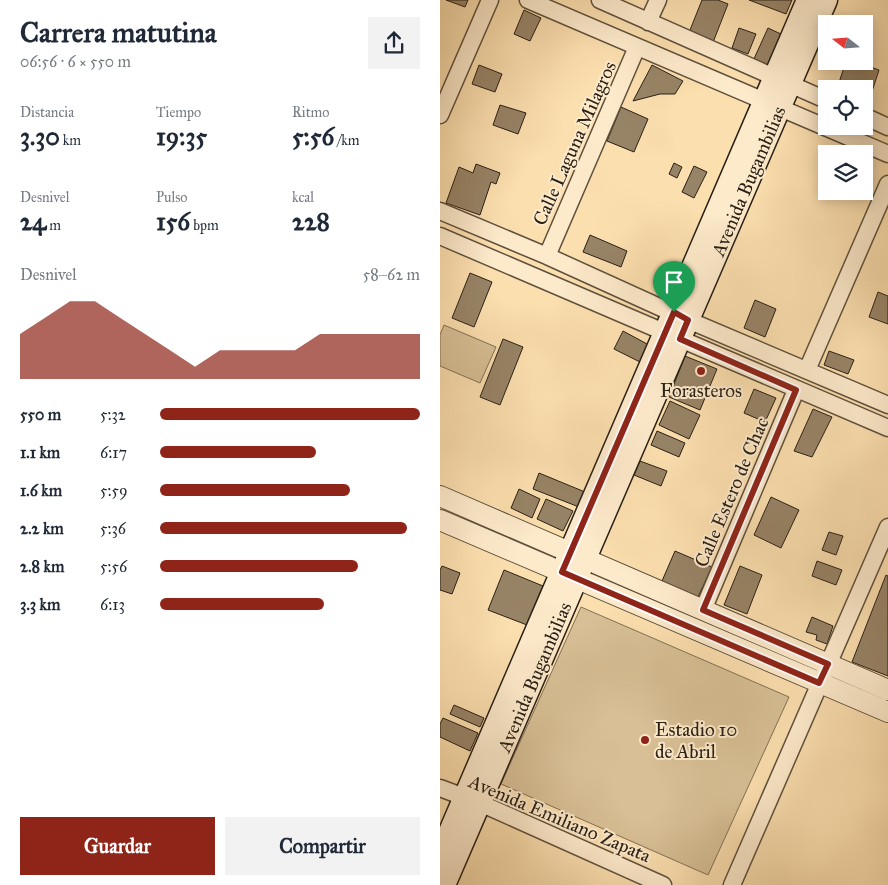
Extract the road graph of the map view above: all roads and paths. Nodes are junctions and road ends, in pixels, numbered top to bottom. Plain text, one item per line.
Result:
1 (490, 0) edge
2 (528, 0) edge
3 (600, 0) edge
4 (658, 0) edge
5 (808, 0) edge
6 (826, 0) edge
7 (648, 22) junction
8 (637, 47) junction
9 (782, 81) junction
10 (818, 97) edge
11 (772, 104) junction
12 (440, 115) edge
13 (873, 120) edge
14 (888, 127) edge
15 (888, 154) edge
16 (888, 184) edge
17 (440, 211) edge
18 (440, 236) edge
19 (547, 256) junction
20 (677, 326) junction
21 (807, 370) junction
22 (796, 390) junction
23 (888, 405) edge
24 (888, 428) edge
25 (440, 496) edge
26 (440, 520) edge
27 (888, 527) edge
28 (573, 566) junction
29 (703, 610) junction
30 (828, 664) junction
31 (819, 683) junction
32 (888, 690) edge
33 (888, 712) edge
34 (440, 788) edge
35 (472, 801) junction
36 (440, 855) edge
37 (444, 885) edge
38 (663, 885) edge
39 (732, 885) edge

1 - 12 street
2 - 8 street
3 - 7 street
4 - 7 street
5 - 9 main road, Avenida Bugambilias
6 - 9 main road, Avenida Bugambilias
7 - 9 street
8 - 11 street
8 - 19 street, Calle Laguna Milagros
9 - 10 street
9 - 11 main road, Avenida Bugambilias
11 - 15 street
11 - 20 main road, Avenida Bugambilias
13 - 14 street
16 - 21 street
17 - 19 street
18 - 20 street
19 - 20 street
20 - 21 street
20 - 22 street
20 - 28 main road, Avenida Bugambilias
21 - 23 street
22 - 24 street
22 - 29 street, Calle Estero de Chac
25 - 28 street
26 - 28 street
27 - 30 street
28 - 29 street
28 - 31 street
28 - 35 main road, Avenida Bugambilias
29 - 30 street
30 - 31 street
30 - 32 street
31 - 33 street
31 - 39 street
34 - 35 street, Avenida Emiliano Zapata
35 - 36 main road, Avenida Bugambilias
35 - 37 main road, Avenida Bugambilias
35 - 38 street, Avenida Emiliano Zapata

